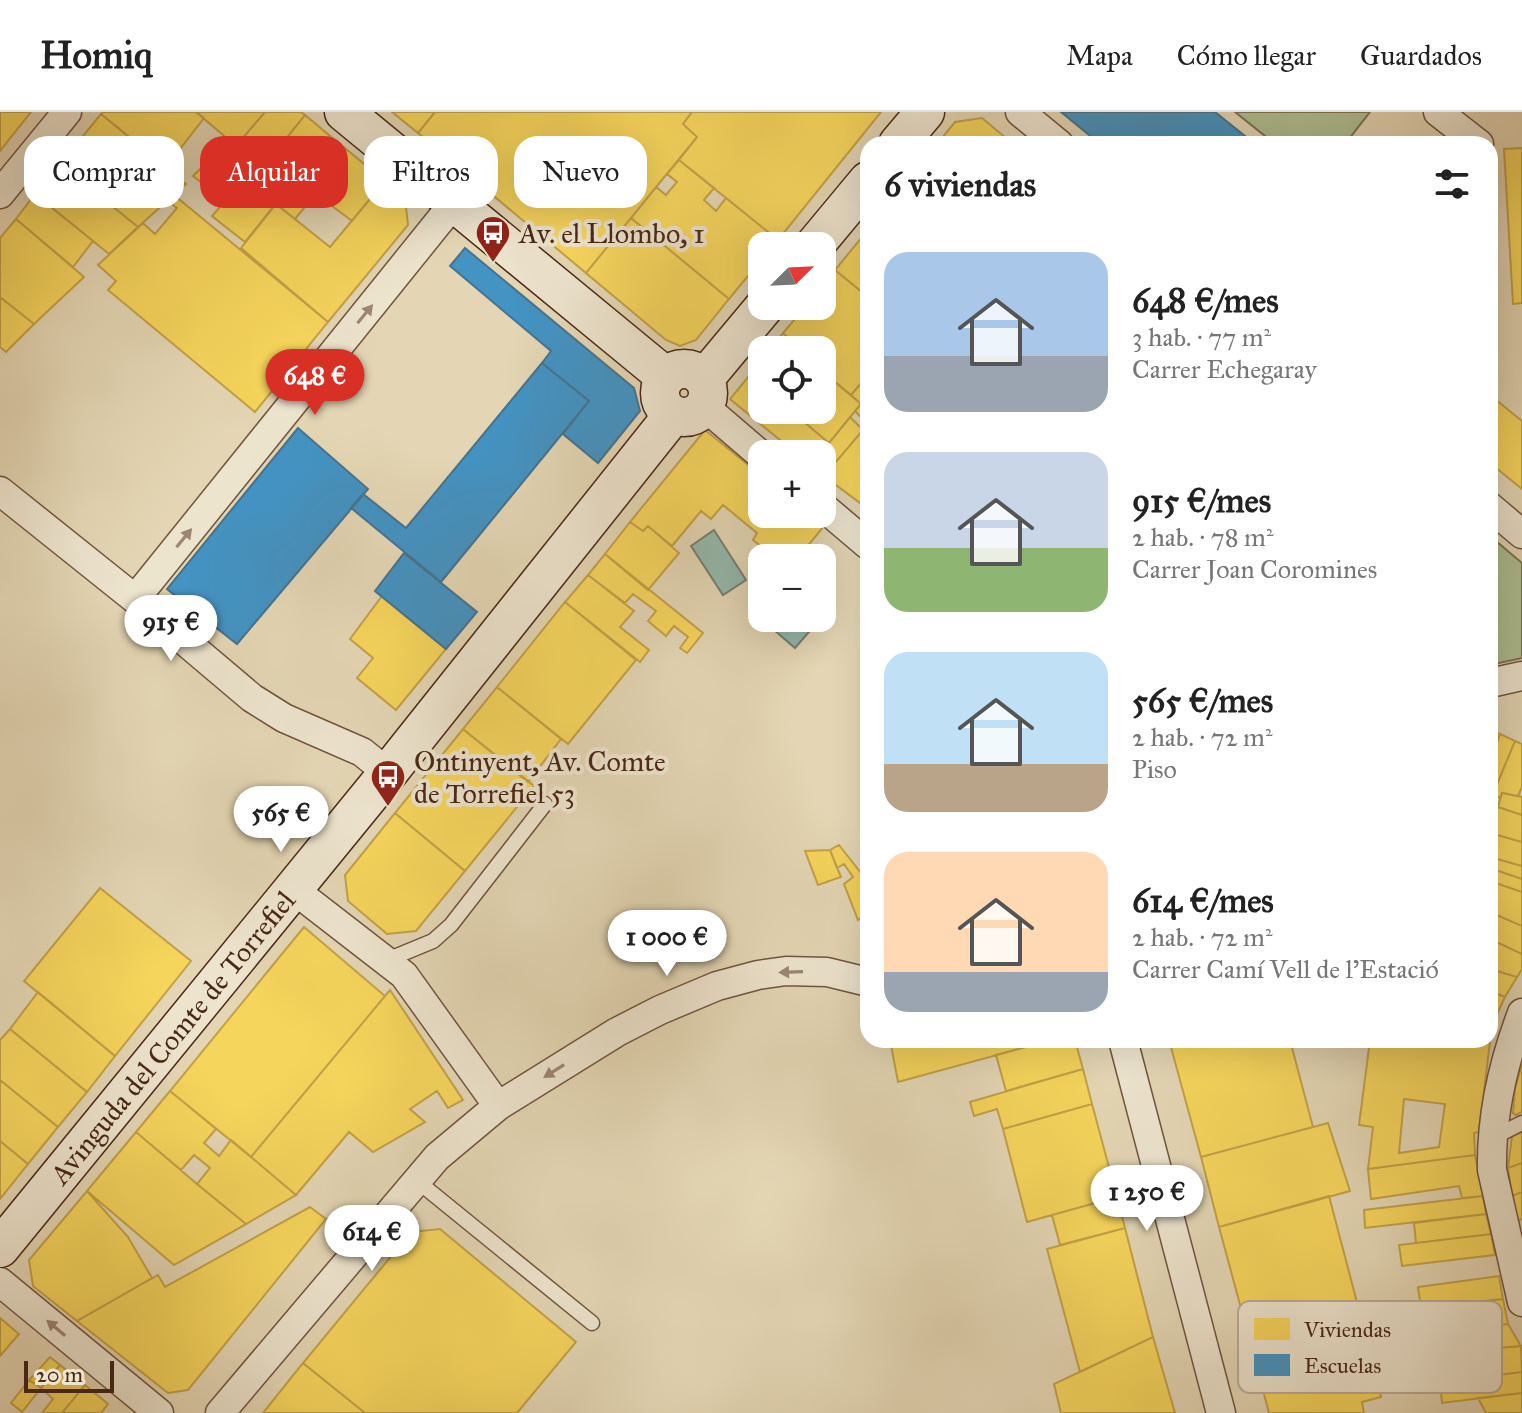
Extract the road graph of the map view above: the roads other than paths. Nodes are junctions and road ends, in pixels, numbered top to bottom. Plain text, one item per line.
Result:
1 (67, 112) edge
2 (344, 112) edge
3 (925, 112) edge
4 (1020, 112) edge
5 (1438, 112) edge
6 (373, 136) edge
7 (905, 136) edge
8 (1049, 136) edge
9 (1469, 136) edge
10 (860, 191) edge
11 (0, 194) edge
12 (450, 208) edge
13 (460, 208) edge
14 (826, 232) edge
15 (754, 320) edge
16 (694, 400) junction
17 (748, 444) edge
18 (0, 491) edge
19 (1498, 514) edge
20 (836, 518) edge
21 (1522, 534) edge
22 (860, 538) edge
23 (135, 599) junction
24 (1522, 676) edge
25 (1498, 681) edge
26 (388, 773) junction
27 (545, 804) dead end
28 (293, 889) junction
29 (387, 960) junction
30 (860, 980) edge
31 (1520, 1025) edge
32 (1125, 1048) edge
33 (498, 1106) junction
34 (1522, 1123) edge
35 (1492, 1137) junction
36 (416, 1180) junction
37 (0, 1248) edge
38 (0, 1282) edge
39 (1522, 1302) edge
40 (592, 1323) dead end
41 (159, 1413) edge
42 (220, 1413) edge
43 (1221, 1413) edge

1 - 11 street
2 - 6 street
3 - 7 street
4 - 8 street
5 - 9 street
10 - 14 street
23 -> 12 street
13 - 16 street
15 - 16 street, Avinguda del Comte de Torrefiel
16 - 17 street
16 - 26 street, Avinguda del Comte de Torrefiel
18 - 23 street
19 - 21 street
20 - 22 street
23 - 26 street
24 - 25 street
26 - 28 street, Avinguda del Comte de Torrefiel
27 - 29 lane
28 - 29 street
28 - 37 street, Avinguda del Comte de Torrefiel
29 - 33 street
30 -> 33 street
31 - 35 street
32 - 43 street
33 - 36 street
34 - 35 lane
35 - 39 street
36 - 40 lane
36 - 42 street
41 -> 38 street

